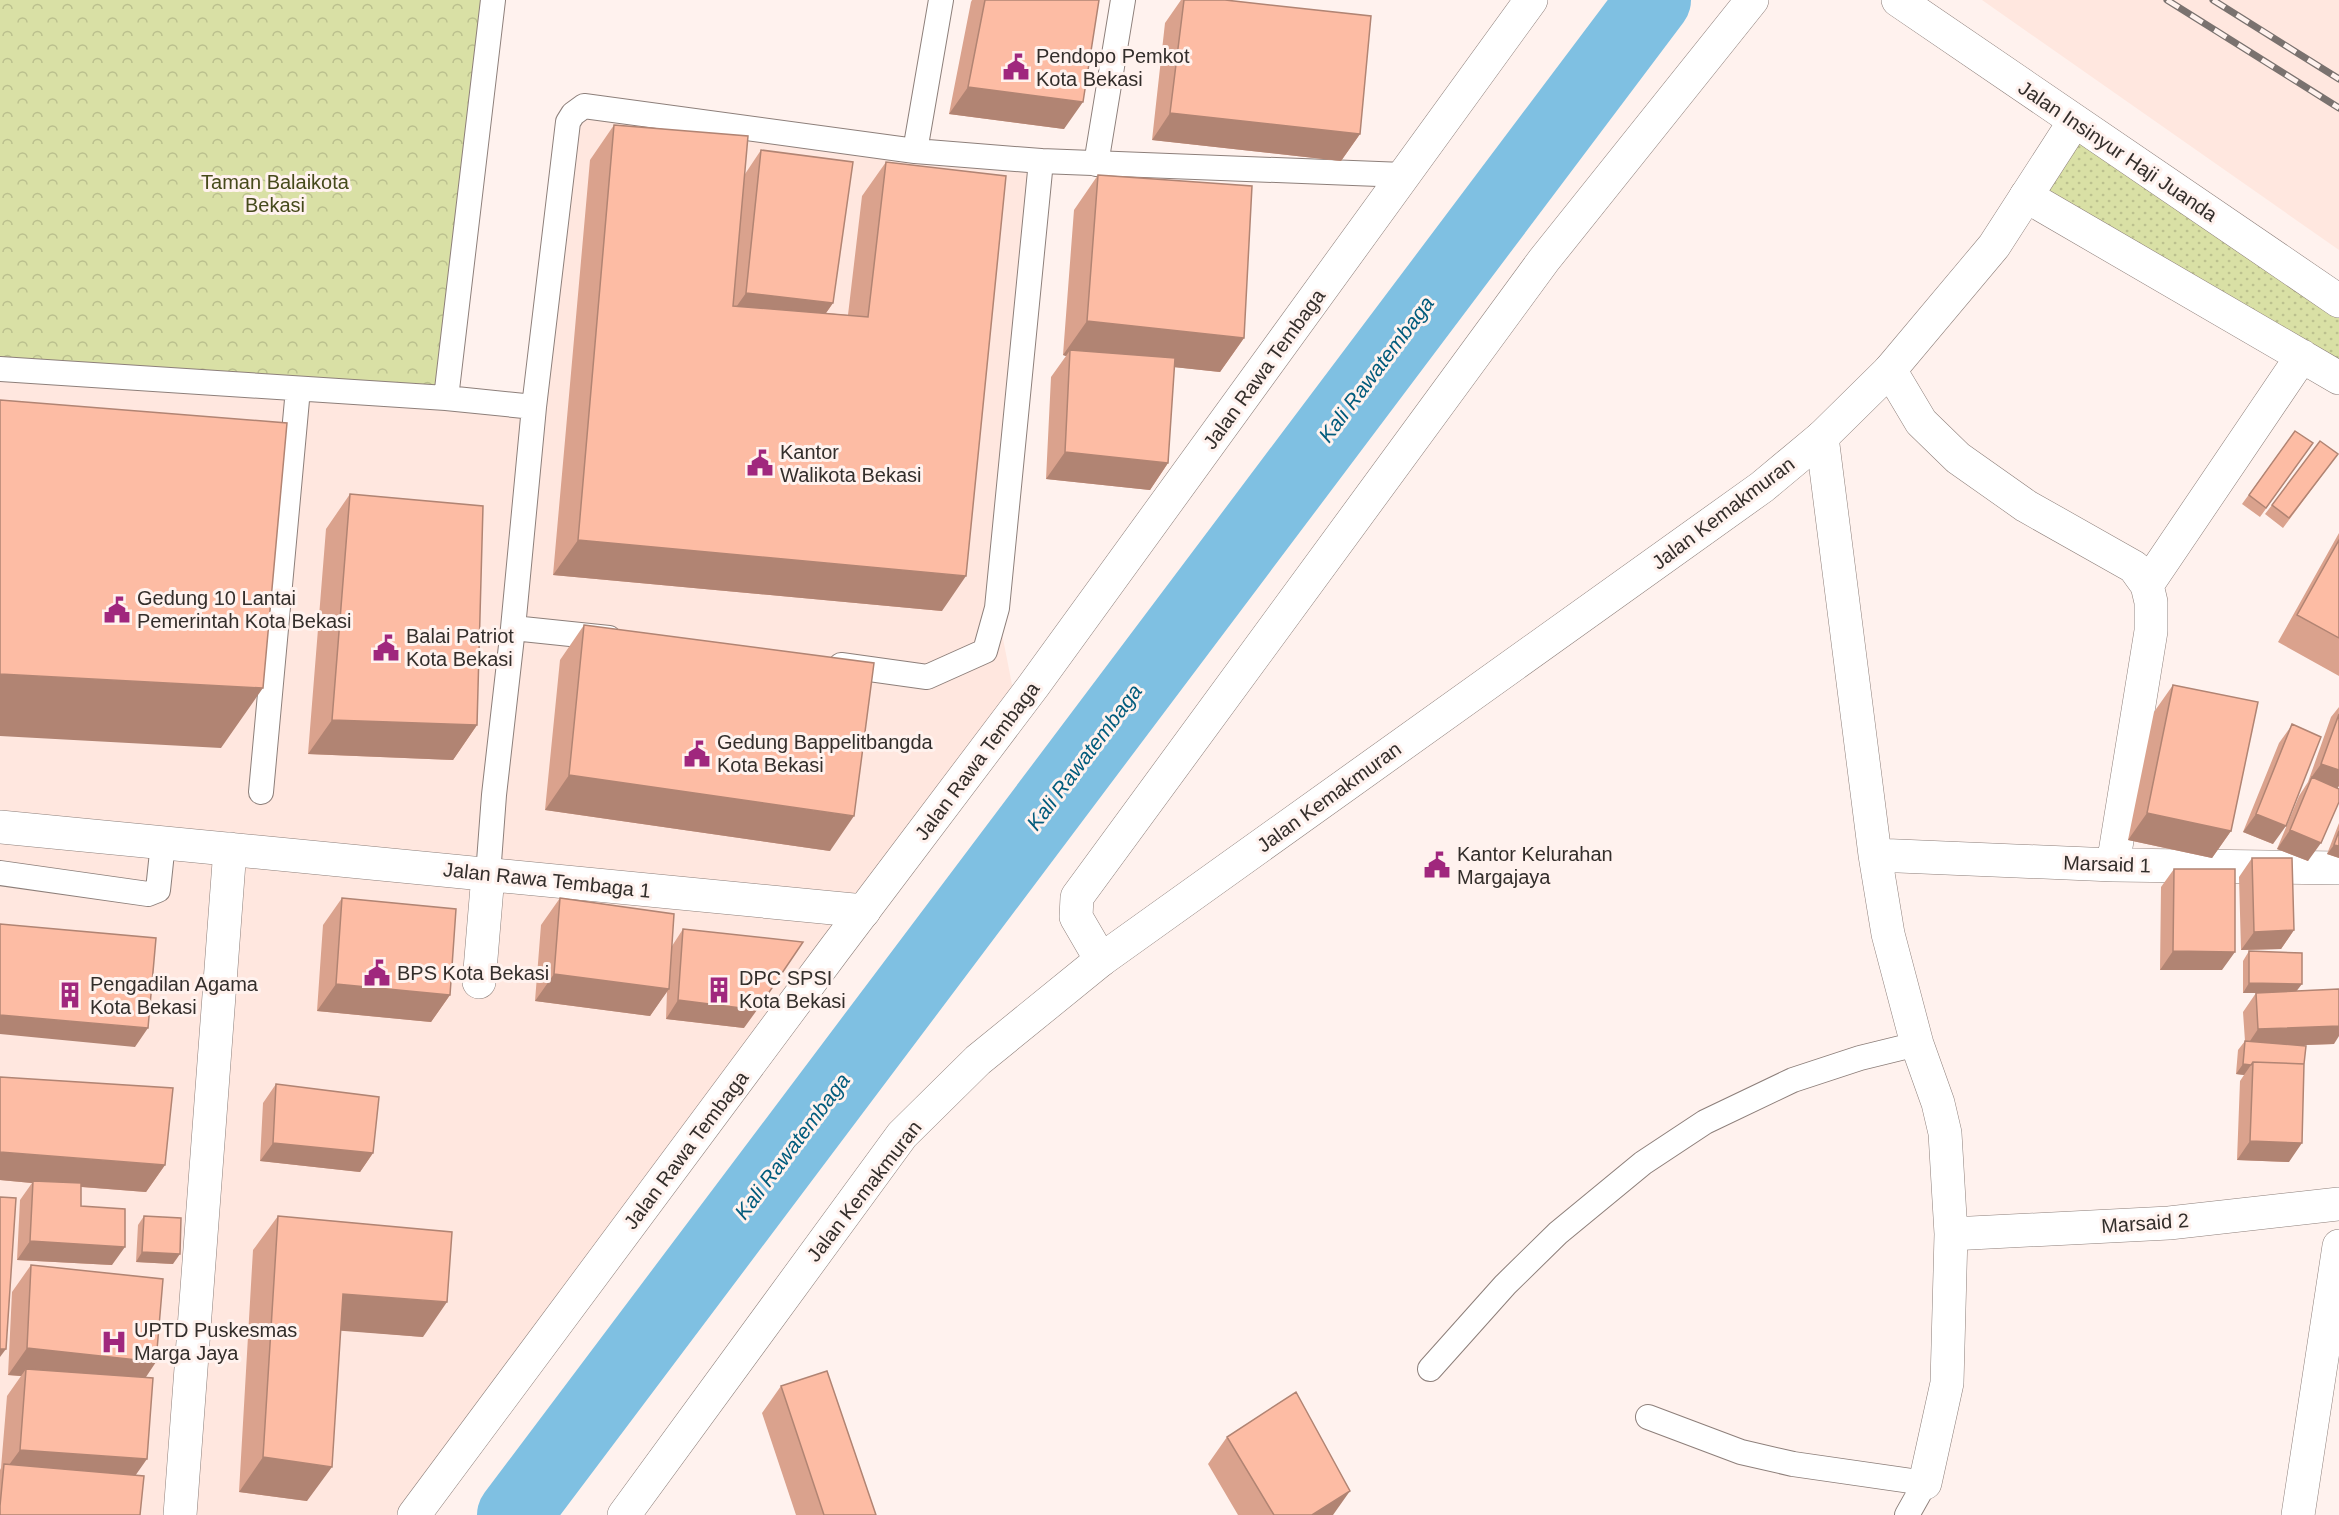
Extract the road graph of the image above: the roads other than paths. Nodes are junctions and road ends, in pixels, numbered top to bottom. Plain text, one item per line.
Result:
1 (493, 0) edge
2 (941, 0) edge
3 (1123, 0) edge
4 (1531, 0) edge
5 (1752, 0) edge
6 (1898, 0) edge
7 (2074, 122) junction
8 (915, 151) junction
9 (1041, 161) junction
10 (1096, 164) junction
11 (1404, 176) junction
12 (2025, 196) junction
13 (2339, 301) edge
14 (2302, 356) junction
15 (0, 369) edge
16 (1890, 370) junction
17 (2339, 378) edge
18 (298, 388) junction
19 (446, 398) junction
20 (534, 407) junction
21 (1822, 437) junction
22 (2147, 585) junction
23 (513, 628) junction
24 (630, 640) edge
25 (815, 661) edge
26 (261, 792) dead end
27 (0, 827) edge
28 (163, 843) junction
29 (230, 849) junction
30 (1875, 855) junction
31 (2113, 865) junction
32 (2339, 868) edge
33 (0, 873) edge
34 (488, 875) junction
35 (864, 911) junction
36 (1101, 960) junction
37 (479, 982) dead end
38 (1917, 1044) junction
39 (2339, 1204) edge
40 (1951, 1234) junction
41 (2339, 1246) edge
42 (1430, 1369) dead end
43 (1648, 1417) dead end
44 (1925, 1483) junction
45 (180, 1515) edge
46 (414, 1515) edge
47 (624, 1515) edge
48 (1907, 1515) edge
49 (2298, 1515) edge

1 - 19 lane
2 - 8 lane
3 - 10 lane
4 - 11 street, Jalan Rawa Tembaga
5 - 36 street
6 - 7 street, Jalan Insinyur Haji Juanda
7 - 12 street, Jalan Kemakmuran
7 - 13 street, Jalan Insinyur Haji Juanda
8 - 9 lane
8 - 20 lane
9 - 10 lane
9 - 25 lane
10 - 11 lane
11 - 35 street, Jalan Rawa Tembaga
12 - 14 street
12 - 16 street, Jalan Kemakmuran
14 - 17 street
14 - 22 street
15 - 18 lane
16 - 21 street, Jalan Kemakmuran
16 - 22 street
18 - 19 lane
18 - 26 lane
19 - 20 lane
20 - 23 lane
21 - 30 street
21 - 36 street, Jalan Kemakmuran
22 - 31 street
23 - 24 lane
23 - 34 lane
27 - 28 street, Jalan Rawa Tembaga 1
28 - 29 street, Jalan Rawa Tembaga 1
28 - 33 lane
29 - 34 street, Jalan Rawa Tembaga 1
29 - 45 street
30 - 31 street, Marsaid 1
30 - 38 street
31 - 32 street, Marsaid 1
34 - 35 street, Jalan Rawa Tembaga 1
34 - 37 street
35 - 46 street, Jalan Rawa Tembaga
36 - 47 street, Jalan Kemakmuran
38 - 40 street
38 - 42 lane
39 - 40 street, Marsaid 2
40 - 44 street
41 - 49 street
43 - 44 lane
44 - 48 lane

